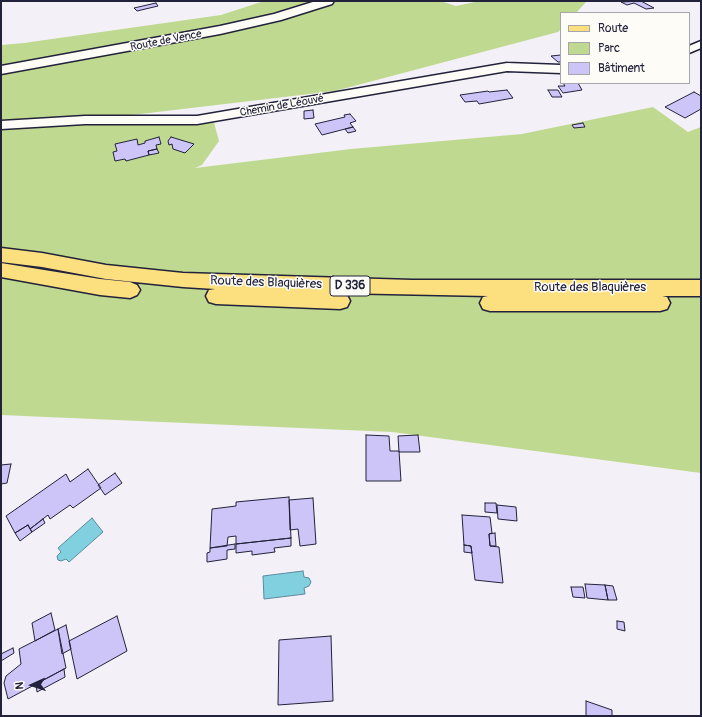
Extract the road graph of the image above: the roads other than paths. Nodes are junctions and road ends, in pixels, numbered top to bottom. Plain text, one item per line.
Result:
1 (328, 1) edge
2 (701, 44) edge
3 (690, 50) edge
4 (560, 69) edge
5 (1, 70) edge
6 (1, 125) edge
7 (1, 255) edge
8 (1, 270) edge
9 (701, 288) edge
10 (701, 303) edge

1 - 5 main road, Route de Vence
2 - 3 street
4 - 6 street, Chemin de Léouvé
7 - 9 main road, Route des Blaquières / D 336
8 - 10 main road, Route des Blaquières / D 336

